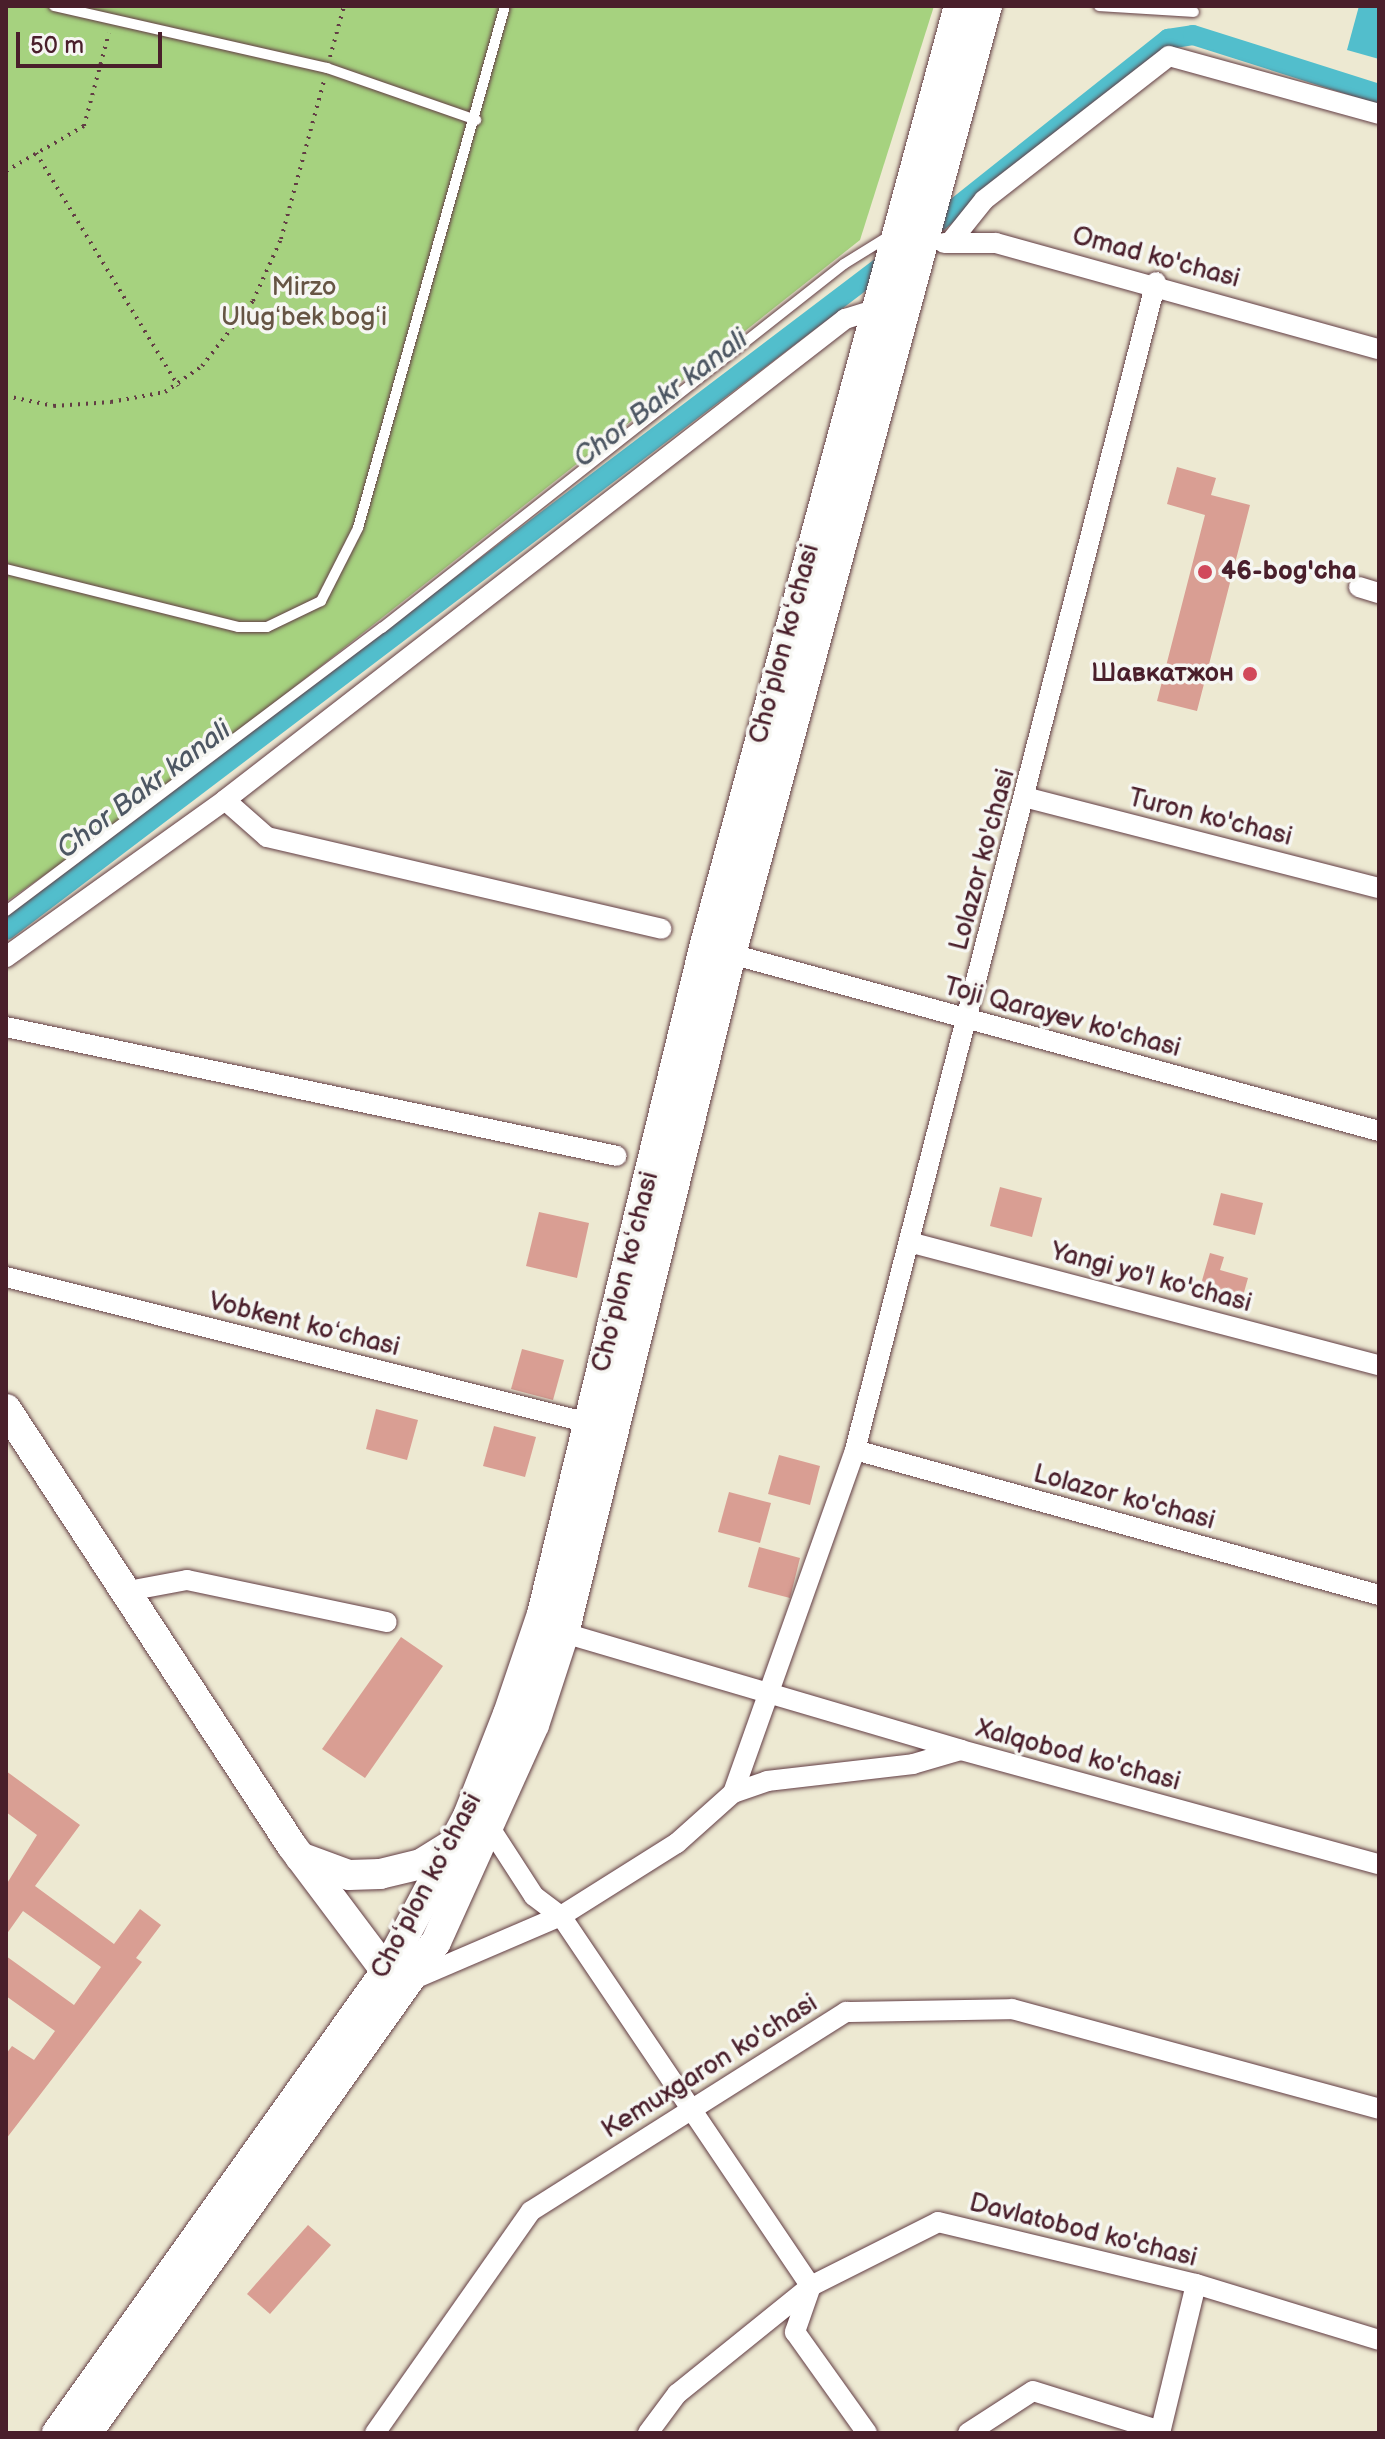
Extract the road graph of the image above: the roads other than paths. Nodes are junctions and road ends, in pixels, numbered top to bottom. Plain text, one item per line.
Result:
1 (54, 6) edge
2 (505, 6) edge
3 (959, 6) edge
4 (987, 6) edge
5 (1099, 6) edge
6 (1194, 12) dead end
7 (1379, 114) edge
8 (476, 120) junction
9 (952, 240) junction
10 (906, 245) junction
11 (1156, 282) junction
12 (877, 304) junction
13 (1379, 349) edge
14 (6, 569) edge
15 (1028, 798) junction
16 (225, 800) junction
17 (1379, 888) edge
18 (6, 911) edge
19 (661, 929) dead end
20 (731, 954) junction
21 (6, 957) edge
22 (966, 1019) junction
23 (6, 1027) edge
24 (1379, 1131) edge
25 (617, 1156) dead end
26 (909, 1242) junction
27 (6, 1277) edge
28 (1379, 1365) edge
29 (6, 1409) edge
30 (589, 1423) junction
31 (855, 1450) junction
32 (128, 1591) junction
33 (1379, 1595) edge
34 (387, 1622) dead end
35 (564, 1633) junction
36 (771, 1690) junction
37 (961, 1750) junction
38 (733, 1793) junction
39 (490, 1828) junction
40 (455, 1843) junction
41 (299, 1856) junction
42 (1379, 1864) edge
43 (561, 1916) junction
44 (397, 1976) junction
45 (688, 2109) junction
46 (1379, 2109) edge
47 (1196, 2284) junction
48 (811, 2286) junction
49 (1379, 2340) edge
50 (1160, 2432) edge
51 (57, 2433) edge
52 (87, 2433) edge
53 (375, 2433) edge
54 (648, 2433) edge
55 (867, 2433) edge
56 (968, 2433) edge

1 - 8 lane
2 - 8 lane
3 - 10 main road, Choʻplon koʻchasi
4 - 10 main road, Choʻplon koʻchasi
5 - 6 lane
7 - 9 street
8 - 14 lane
9 - 10 street, Omad ko'chasi
9 - 11 street, Omad ko'chasi
10 - 12 main road, Choʻplon koʻchasi
10 - 18 lane
10 - 20 main road, Choʻplon koʻchasi
11 - 13 street, Omad ko'chasi
11 - 15 street, Lolazor ko'chasi
12 - 16 street
12 - 30 main road, Choʻplon koʻchasi
15 - 17 street, Turon ko'chasi
15 - 22 street, Lolazor ko'chasi
16 - 19 street
16 - 21 street
20 - 22 street, Toji Qarayev ko'chasi
20 - 35 main road, Choʻplon koʻchasi
22 - 24 street, Toji Qarayev ko'chasi
22 - 26 street, Lolazor ko'chasi
23 - 25 street
26 - 28 street, Yangi yo'l ko'chasi
26 - 31 street, Lolazor ko'chasi
27 - 30 street, Vobkent koʻchasi
29 - 32 main road
30 - 40 main road, Choʻplon koʻchasi
31 - 33 street, Lolazor ko'chasi
31 - 36 street, Lolazor ko'chasi
32 - 34 street
32 - 41 main road
35 - 36 street
35 - 39 main road, Choʻplon koʻchasi
36 - 37 street
36 - 38 street, Lolazor ko'chasi
37 - 38 street, Xalqobod ko'chasi
37 - 42 street, Xalqobod ko'chasi
38 - 43 street
39 - 43 street
39 - 44 main road, Choʻplon koʻchasi
40 - 41 main road
40 - 44 main road, Choʻplon koʻchasi
41 - 44 main road
43 - 44 street
43 - 45 street
44 - 51 main road, Choʻplon koʻchasi
44 - 52 main road, Choʻplon koʻchasi
45 - 46 street, Kemuxgaron ko'chasi
45 - 48 street
45 - 53 street, Kemuxgaron ko'chasi
47 - 48 street, Davlatobod ko'chasi
47 - 49 street, Davlatobod ko'chasi
47 - 50 street
48 - 54 street, Davlatobod ko'chasi
48 - 55 street
50 - 56 street

